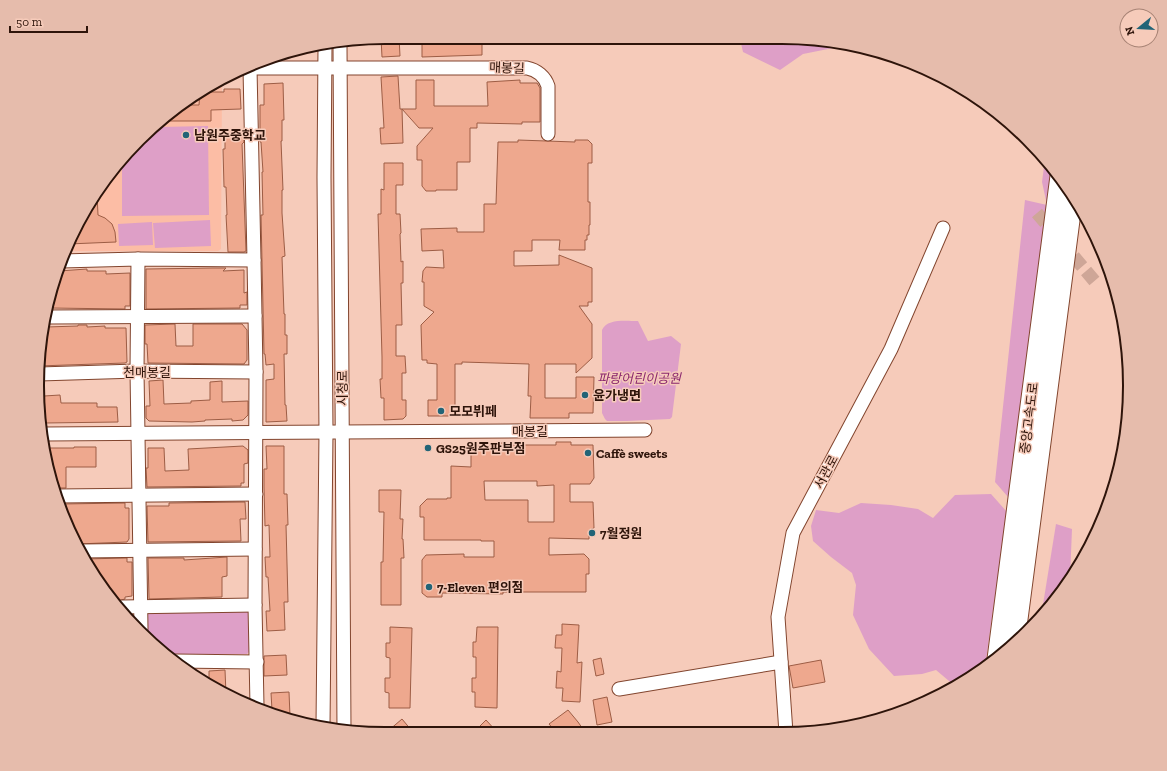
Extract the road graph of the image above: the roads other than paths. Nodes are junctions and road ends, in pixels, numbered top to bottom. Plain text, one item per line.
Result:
1 (340, 47) edge
2 (325, 50) edge
3 (340, 67) junction
4 (260, 68) edge
5 (325, 68) junction
6 (249, 73) edge
7 (548, 134) dead end
8 (1059, 187) edge
9 (1072, 207) edge
10 (943, 228) dead end
11 (138, 259) junction
12 (254, 260) junction
13 (68, 261) edge
14 (137, 316) junction
15 (255, 316) junction
16 (51, 317) edge
17 (137, 371) junction
18 (256, 372) junction
19 (45, 374) edge
20 (645, 430) dead end
21 (343, 431) junction
22 (326, 432) junction
23 (256, 433) junction
24 (48, 434) edge
25 (139, 434) junction
26 (256, 494) junction
27 (139, 495) junction
28 (62, 496) edge
29 (255, 549) junction
30 (140, 550) junction
31 (87, 551) edge
32 (255, 605) junction
33 (126, 607) edge
34 (140, 607) junction
35 (141, 624) edge
36 (1016, 633) edge
37 (998, 649) edge
38 (185, 661) edge
39 (257, 662) junction
40 (781, 662) junction
41 (619, 689) dead end
42 (257, 702) edge
43 (323, 721) edge
44 (344, 724) edge
45 (786, 727) edge

1 - 3 street, 시청로
2 - 5 street, 시청로
3 - 5 street
3 - 7 street, 매봉길
3 - 21 street, 시청로
4 - 5 street
5 - 22 street, 시청로
6 - 12 street
8 - 37 highway, 중앙고속도로
9 - 36 highway, 중앙고속도로
10 - 40 street, 서관로
11 - 12 street
11 - 13 street
11 - 14 street
12 - 15 street
14 - 15 street
14 - 16 street
14 - 17 street
15 - 18 street
17 - 18 street, 천매봉길
17 - 19 street, 천매봉길
17 - 25 street
18 - 23 street
20 - 21 street, 매봉길
21 - 22 street, 매봉길
21 - 44 street, 시청로
22 - 23 street, 매봉길
22 - 43 street, 시청로
23 - 25 street
23 - 26 street
24 - 25 street
25 - 27 street
26 - 27 street
26 - 29 street
27 - 28 street
27 - 30 street
29 - 30 street
29 - 32 street
30 - 31 street
30 - 34 street
32 - 34 street
32 - 39 street
33 - 34 street
34 - 35 street
38 - 39 street
39 - 42 street
40 - 41 street
40 - 45 street, 서관로

